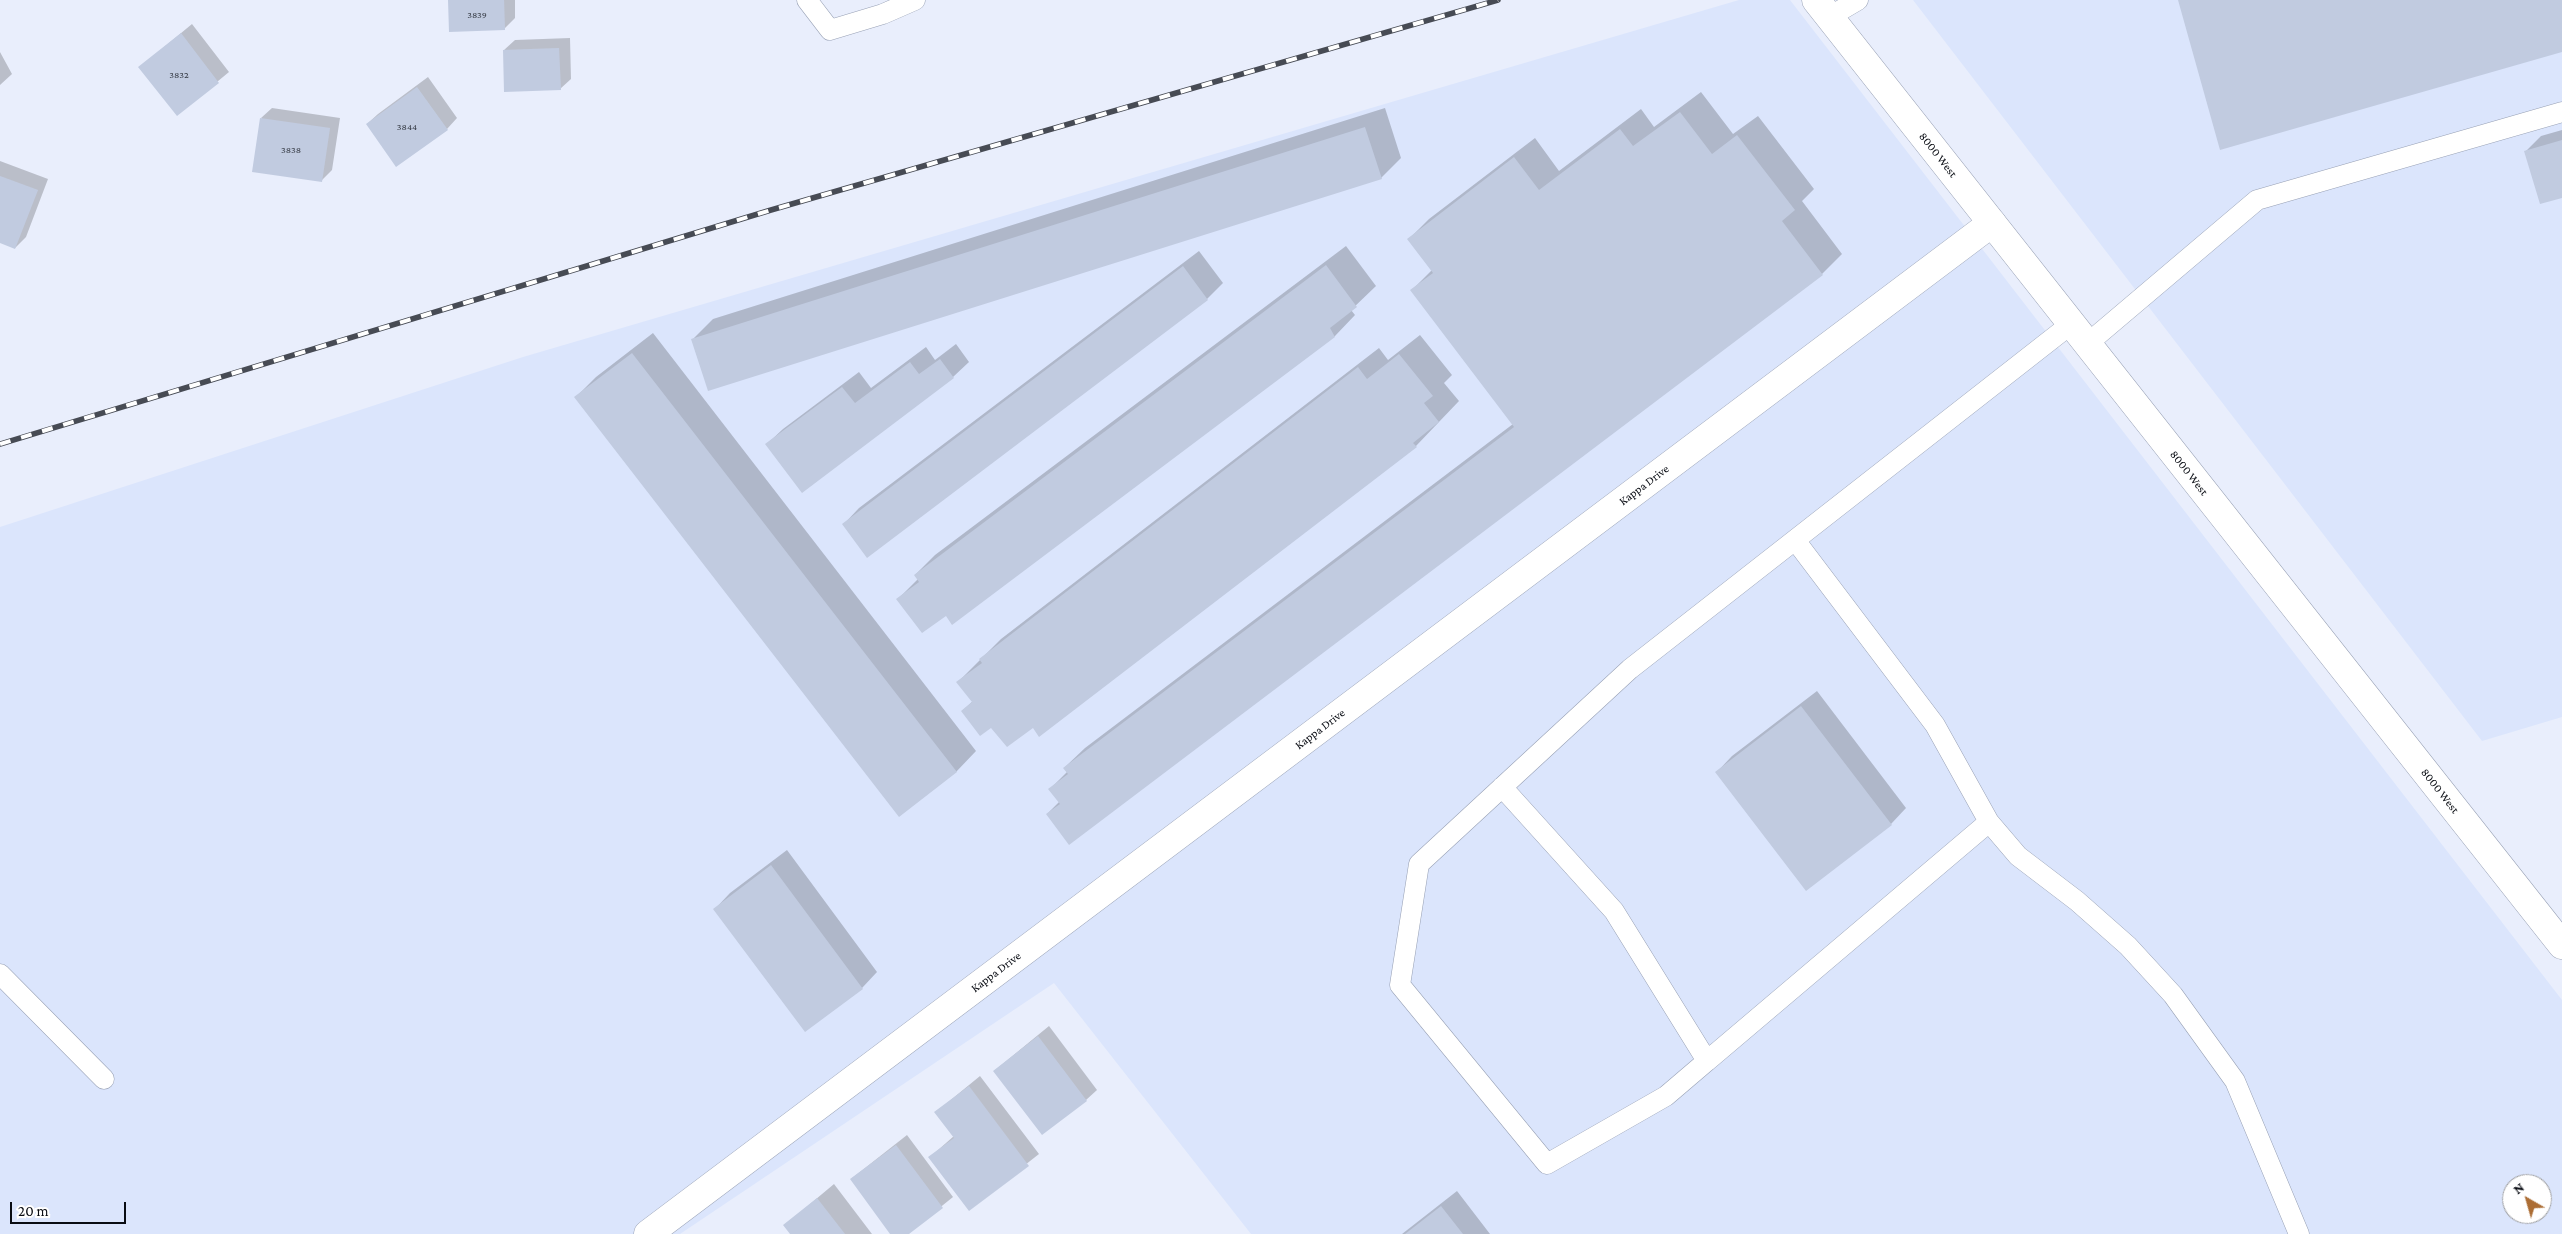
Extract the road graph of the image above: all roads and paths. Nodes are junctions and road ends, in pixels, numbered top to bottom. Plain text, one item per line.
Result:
1 (807, 0) edge
2 (915, 0) edge
3 (1858, 0) edge
4 (1823, 8) edge
5 (2562, 112) edge
6 (1992, 224) junction
7 (2079, 334) junction
8 (1795, 540) junction
9 (1502, 787) junction
10 (1989, 822) junction
11 (2562, 945) edge
12 (0, 974) edge
13 (1707, 1061) junction
14 (104, 1079) dead end
15 (648, 1234) edge
16 (2299, 1234) edge

1 - 2 lane
3 - 4 lane
4 - 6 street, 8000 West
5 - 7 lane
6 - 7 street, 8000 West
6 - 15 street, Kappa Drive
7 - 8 lane
7 - 11 street, 8000 West
8 - 9 lane
8 - 10 lane
9 - 13 lane
9 - 13 lane
10 - 13 lane
10 - 16 lane
12 - 14 lane

